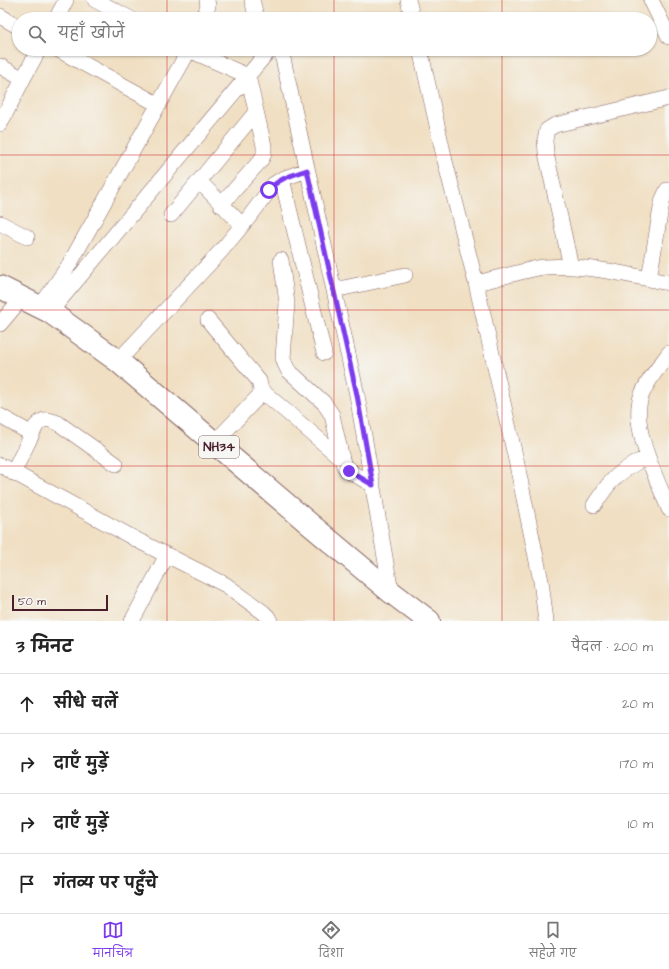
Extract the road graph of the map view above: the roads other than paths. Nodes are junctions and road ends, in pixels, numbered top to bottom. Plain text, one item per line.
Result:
1 (66, 0) edge
2 (95, 0) edge
3 (207, 0) edge
4 (252, 0) edge
5 (408, 0) edge
6 (651, 0) edge
7 (60, 12) edge
8 (118, 12) edge
9 (205, 12) edge
10 (255, 12) edge
11 (411, 12) edge
12 (657, 12) edge
13 (657, 12) edge
14 (0, 16) edge
15 (12, 23) edge
16 (669, 37) edge
17 (35, 56) edge
18 (70, 56) edge
19 (185, 56) edge
20 (204, 56) edge
21 (264, 56) edge
22 (282, 56) edge
23 (422, 56) edge
24 (0, 66) edge
25 (248, 76) junction
26 (23, 79) junction
27 (669, 98) edge
28 (159, 105) junction
29 (256, 112) junction
30 (0, 124) edge
31 (307, 170) junction
32 (282, 179) junction
33 (199, 181) junction
34 (667, 190) dead end
35 (221, 205) junction
36 (171, 215) dead end
37 (0, 223) edge
38 (242, 226) junction
39 (27, 237) dead end
40 (281, 260) dead end
41 (571, 268) junction
42 (405, 275) dead end
43 (649, 279) junction
44 (476, 283) junction
45 (669, 283) edge
46 (0, 288) edge
47 (334, 290) junction
48 (37, 306) junction
49 (208, 320) dead end
50 (0, 324) edge
51 (324, 353) dead end
52 (669, 353) edge
53 (118, 361) junction
54 (261, 390) junction
55 (0, 416) edge
56 (32, 434) junction
57 (214, 443) junction
58 (648, 456) junction
59 (342, 459) junction
60 (116, 464) dead end
61 (0, 465) edge
62 (13, 473) junction
63 (373, 485) junction
64 (594, 505) dead end
65 (669, 509) edge
66 (167, 555) junction
67 (391, 592) junction
68 (428, 620) edge
69 (132, 621) edge
70 (270, 621) edge
71 (546, 621) edge

1 - 7 street
2 - 8 street
3 - 9 street
4 - 10 street
5 - 11 street
6 - 13 street
12 - 16 street
14 - 15 street
17 - 26 street
18 - 28 street
19 - 28 street
20 - 25 street
21 - 25 street
22 - 31 street
23 - 44 street
24 - 26 street
25 - 29 street
25 - 48 street
26 - 30 street
27 - 41 street
28 - 48 street
29 - 33 street
29 - 35 street
31 - 32 street
31 - 47 street
32 - 38 street
32 - 51 street
33 - 35 street
33 - 36 street
34 - 43 street
35 - 38 street
37 - 39 street
38 - 53 street
40 - 59 street
41 - 43 street
41 - 44 street
42 - 47 street
43 - 45 street
44 - 71 street
46 - 48 highway, NH34
47 - 63 street
48 - 50 street
48 - 53 highway, NH34
49 - 54 street
52 - 58 street
53 - 57 highway, NH34
54 - 57 street
54 - 59 street
55 - 56 street
56 - 60 street
56 - 62 street
57 - 67 highway, NH34
58 - 64 street
58 - 65 street
59 - 63 street
61 - 62 street
62 - 66 street
63 - 67 street
66 - 69 street
66 - 70 street
67 - 68 highway, NH34

